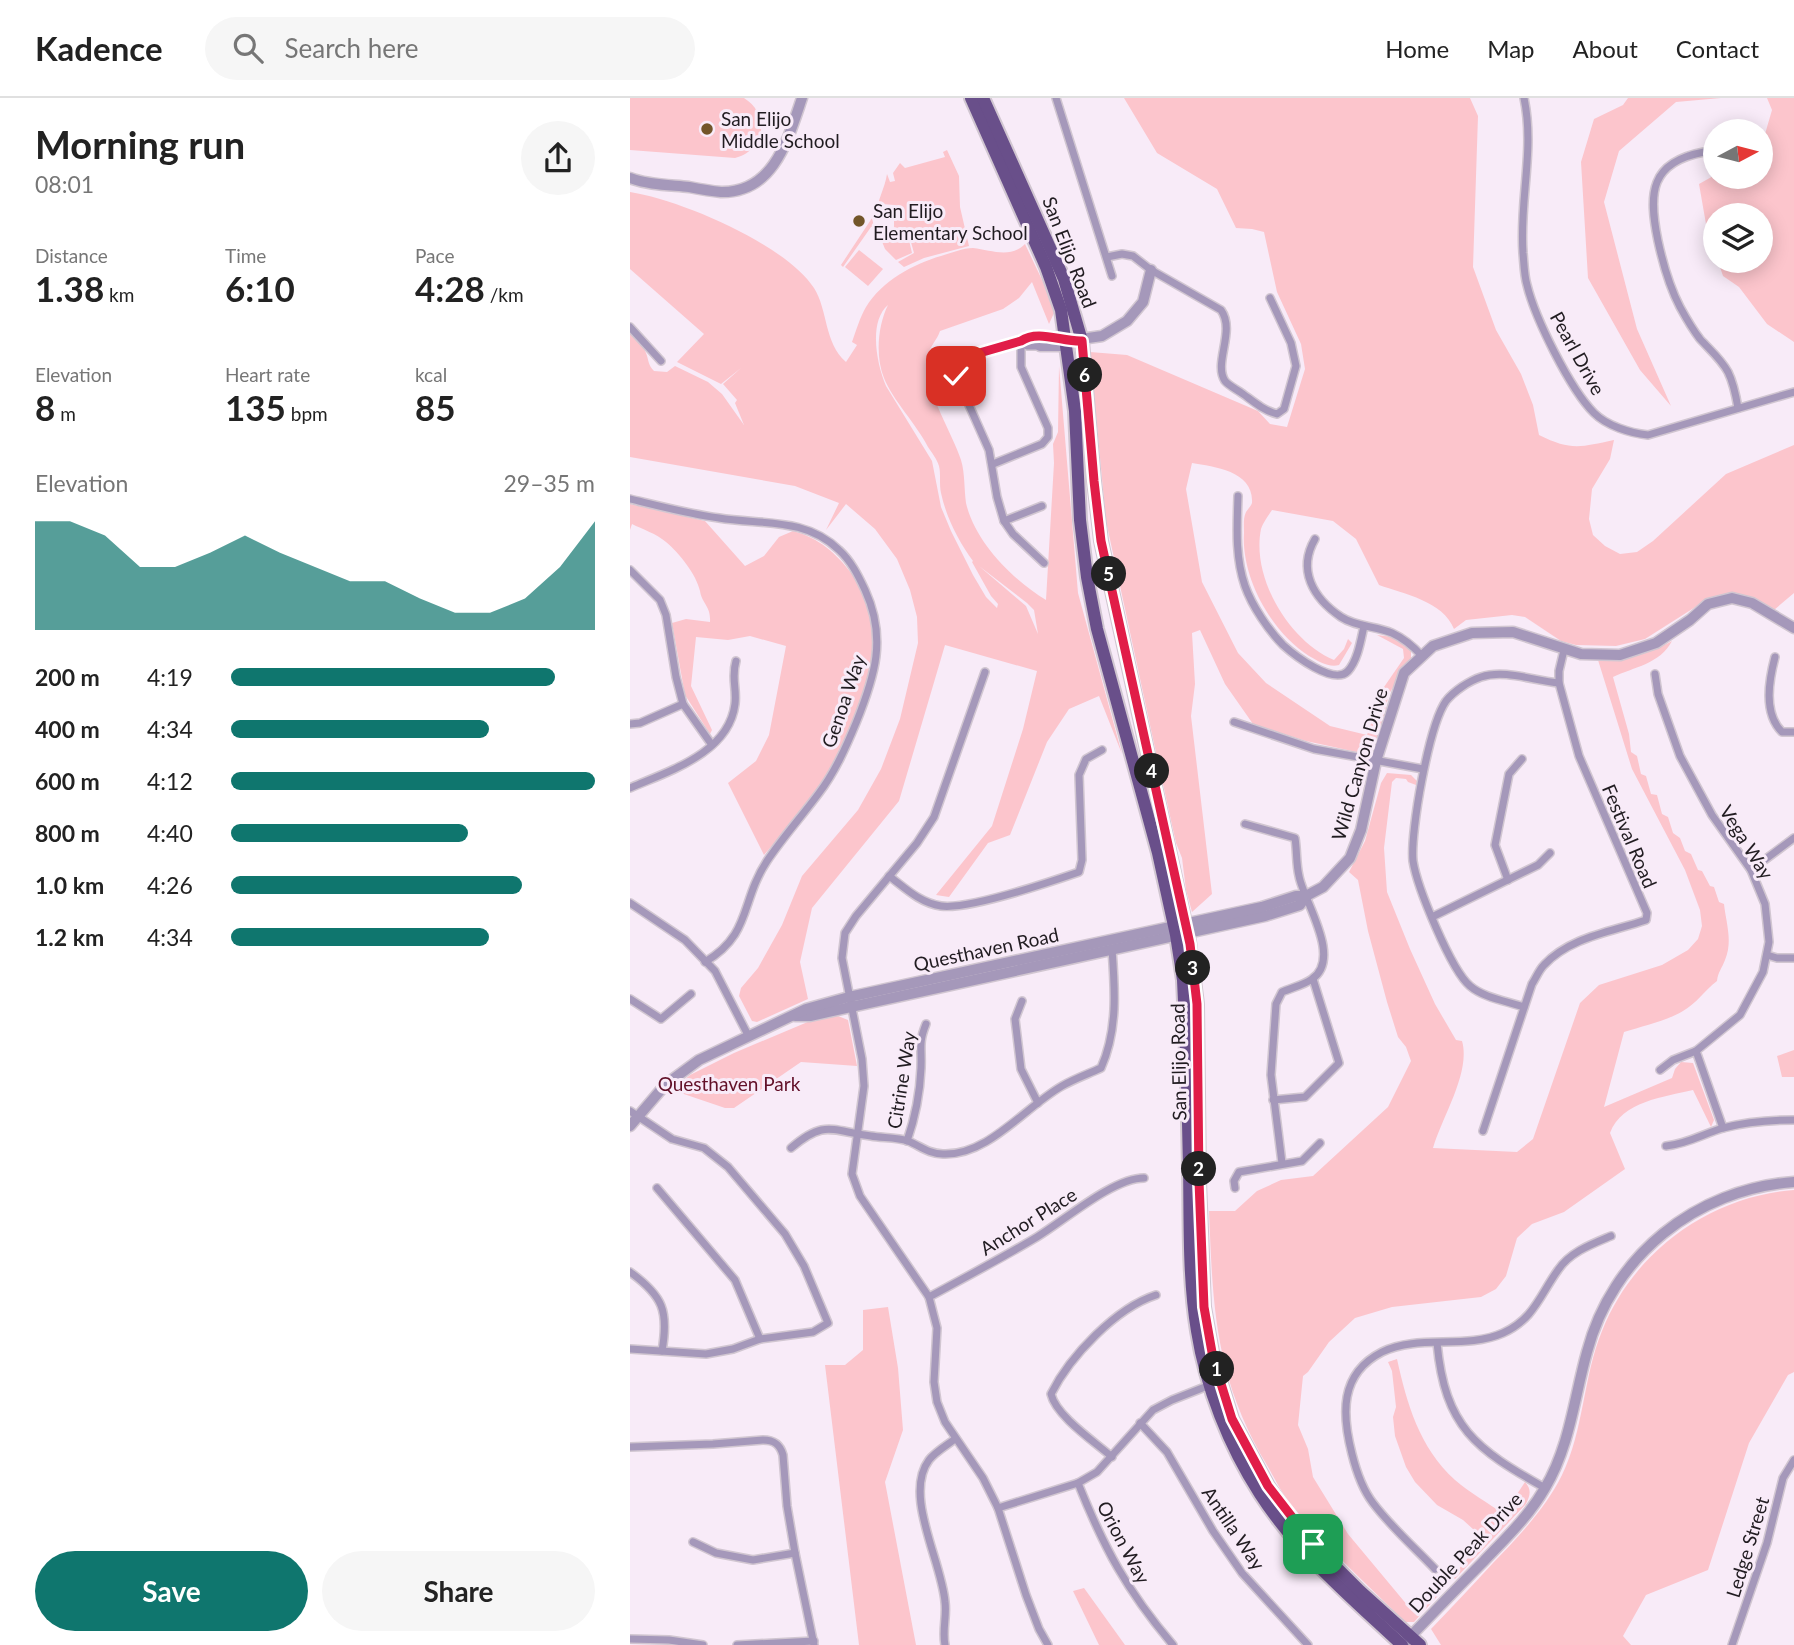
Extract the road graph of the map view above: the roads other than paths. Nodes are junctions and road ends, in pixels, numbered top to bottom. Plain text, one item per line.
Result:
1 (802, 98) edge
2 (971, 98) edge
3 (983, 98) edge
4 (1056, 98) edge
5 (1524, 98) edge
6 (1703, 152) edge
7 (630, 178) edge
8 (1107, 257) junction
9 (1151, 270) junction
10 (1112, 276) dead end
11 (1270, 298) dead end
12 (630, 327) edge
13 (1021, 341) junction
14 (1040, 341) joint
15 (1067, 341) junction
16 (1082, 341) junction
17 (661, 361) dead end
18 (1794, 392) edge
19 (1738, 408) junction
20 (993, 464) junction
21 (1238, 496) dead end
22 (630, 499) edge
23 (1042, 506) dead end
24 (1004, 521) junction
25 (1315, 539) dead end
26 (1044, 563) dead end
27 (630, 570) edge
28 (1792, 623) edge
29 (1364, 626) junction
30 (1564, 650) junction
31 (1422, 656) junction
32 (1775, 657) dead end
33 (736, 661) dead end
34 (985, 672) dead end
35 (1655, 674) dead end
36 (1559, 683) junction
37 (683, 704) junction
38 (1234, 722) dead end
39 (630, 724) edge
40 (1794, 732) edge
41 (712, 745) junction
42 (1101, 750) dead end
43 (1522, 759) dead end
44 (1376, 761) junction
45 (1423, 769) junction
46 (630, 788) edge
47 (1245, 824) dead end
48 (1794, 838) edge
49 (1550, 853) dead end
50 (1751, 870) junction
51 (889, 876) junction
52 (1508, 880) junction
53 (1306, 896) junction
54 (630, 904) edge
55 (1432, 917) junction
56 (1181, 929) junction
57 (1112, 949) junction
58 (1767, 955) junction
59 (1794, 958) edge
60 (705, 962) junction
61 (1312, 979) junction
62 (691, 994) dead end
63 (630, 999) edge
64 (850, 1001) junction
65 (1022, 1001) dead end
66 (1524, 1007) junction
67 (926, 1024) dead end
68 (749, 1037) junction
69 (1696, 1051) junction
70 (1660, 1070) dead end
71 (1273, 1100) junction
72 (1038, 1103) junction
73 (632, 1118) edge
74 (1794, 1119) edge
75 (1723, 1128) junction
76 (1483, 1131) dead end
77 (857, 1134) junction
78 (907, 1141) junction
79 (1320, 1143) dead end
80 (1666, 1146) dead end
81 (791, 1148) dead end
82 (1282, 1163) junction
83 (1144, 1178) dead end
84 (1794, 1182) edge
85 (657, 1188) dead end
86 (1234, 1188) dead end
87 (1611, 1236) dead end
88 (630, 1272) edge
89 (1156, 1295) dead end
90 (929, 1297) junction
91 (760, 1339) junction
92 (1437, 1343) junction
93 (630, 1349) edge
94 (662, 1351) junction
95 (1210, 1385) junction
96 (1140, 1423) junction
97 (955, 1439) junction
98 (630, 1447) edge
99 (1112, 1457) junction
100 (1794, 1460) edge
101 (1078, 1483) junction
102 (1545, 1488) junction
103 (998, 1508) junction
104 (693, 1542) dead end
105 (794, 1553) junction
106 (1435, 1569) dead end
107 (630, 1639) edge
108 (814, 1643) edge
109 (1409, 1643) edge
110 (703, 1645) edge
111 (737, 1645) edge
112 (945, 1645) edge
113 (1048, 1645) edge
114 (1173, 1645) edge
115 (1308, 1645) edge
116 (1731, 1645) edge

1 - 7 street
2 - 15 main road, San Elijo Road
3 - 16 main road, San Elijo Road
4 - 8 street
5 - 19 street, Pearl Drive
6 - 19 street
8 - 9 street
8 - 10 street
9 - 11 street
9 - 16 street
12 - 17 street
13 - 14 street
13 - 20 street
13 - 20 street
14 - 15 street
15 - 16 street
15 - 56 main road, San Elijo Road
16 - 56 main road, San Elijo Road
18 - 19 street, Pearl Drive
20 - 24 street
21 - 29 street
22 - 60 street, Genoa Way
23 - 24 street
24 - 26 street
25 - 29 street
27 - 37 street
28 - 30 street, Wild Canyon Drive
29 - 31 street
30 - 31 street, Wild Canyon Drive
30 - 36 street, Festival Road
31 - 44 street, Wild Canyon Drive
32 - 40 street
33 - 41 street
34 - 51 street
35 - 50 street, Vega Way
36 - 45 street
36 - 66 street, Festival Road
37 - 39 street
37 - 41 street
38 - 44 street
41 - 46 street
42 - 51 street
43 - 52 street
44 - 45 street
44 - 53 street, Wild Canyon Drive
45 - 55 street
47 - 53 street
48 - 50 street
49 - 52 street
50 - 58 street, Vega Way
51 - 64 street
52 - 55 street
53 - 56 street, Wild Canyon Drive
53 - 61 street
54 - 60 street
55 - 66 street
56 - 57 street, Questhaven Road
56 - 64 street, Questhaven Road
56 - 95 main road, San Elijo Road
56 - 109 main road, San Elijo Road
57 - 64 street, Questhaven Road
57 - 72 street
58 - 59 street
58 - 69 street, Vega Way
60 - 68 street
61 - 71 street
61 - 71 street
62 - 63 street
64 - 68 street, Questhaven Road
64 - 77 street
65 - 72 street
66 - 76 street
67 - 78 street, Citrine Way
68 - 73 street, Questhaven Road
69 - 70 street, Vega Way
69 - 75 street
71 - 82 street
72 - 78 street
73 - 91 street
74 - 75 street
75 - 80 street
77 - 78 street
77 - 81 street
77 - 90 street
79 - 82 street
82 - 86 street
83 - 90 street, Anchor Place
84 - 102 street, Double Peak Drive
85 - 91 street
87 - 92 street
88 - 94 street
89 - 99 street
90 - 97 street
91 - 94 street
92 - 102 street
92 - 106 street
93 - 94 street
95 - 96 street
95 - 109 main road, San Elijo Road
96 - 99 street
96 - 115 street, Antilla Way
97 - 103 street
97 - 112 street
98 - 105 street
99 - 101 street
100 - 116 street, Ledge Street
101 - 103 street
101 - 114 street, Orion Way
102 - 109 street, Double Peak Drive
103 - 113 street
104 - 105 street
105 - 108 street
107 - 110 street
108 - 111 street

